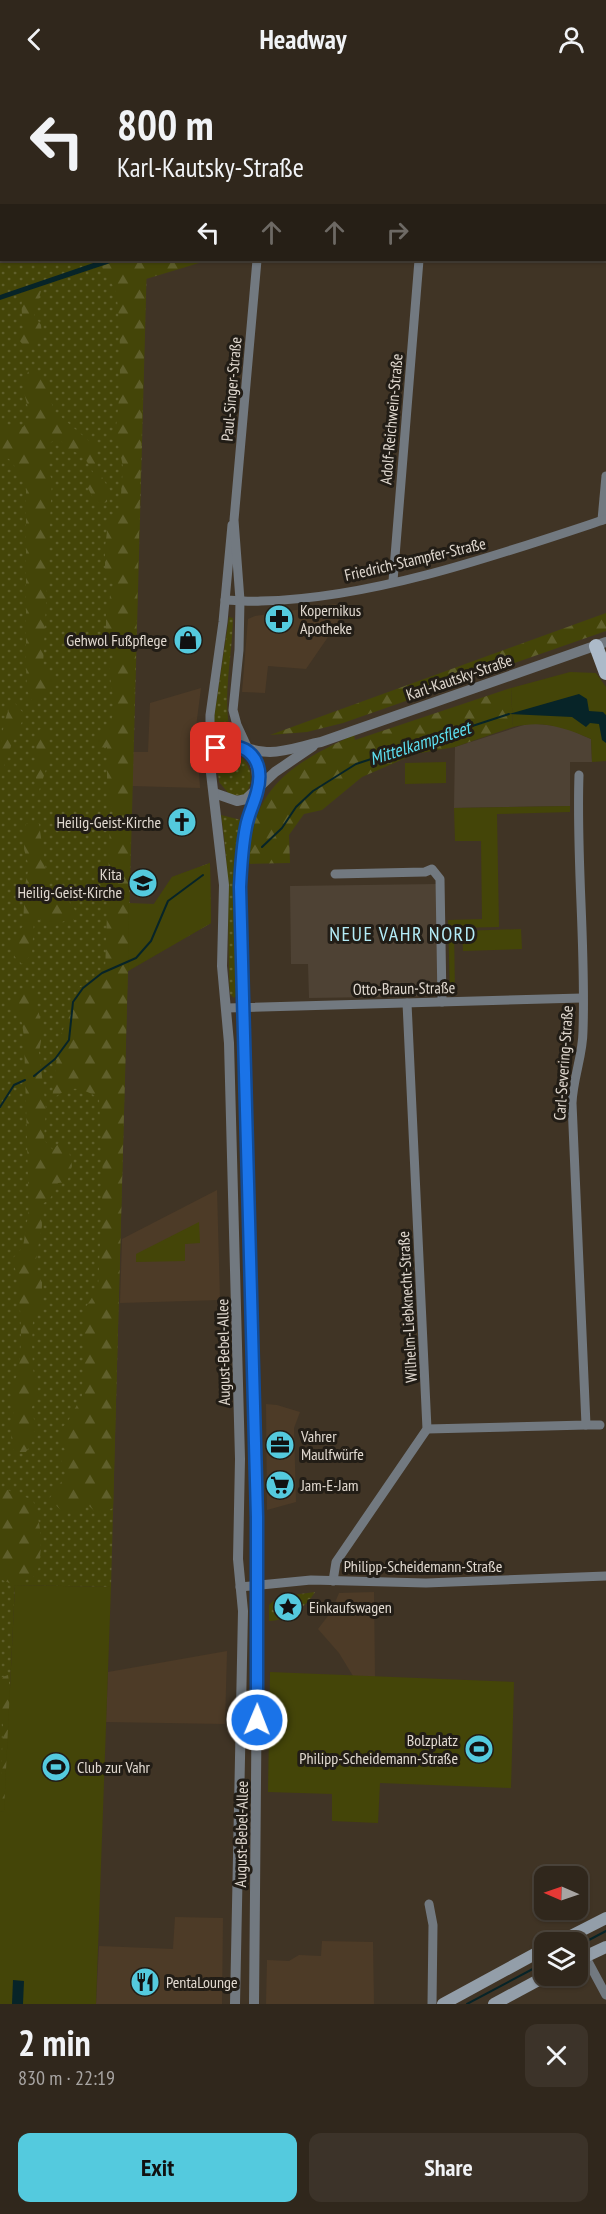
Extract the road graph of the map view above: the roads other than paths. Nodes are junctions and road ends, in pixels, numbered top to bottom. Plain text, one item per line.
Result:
1 (257, 261) edge
2 (419, 261) edge
3 (606, 476) edge
4 (604, 519) edge
5 (234, 520) junction
6 (393, 581) junction
7 (225, 600) junction
8 (240, 600) junction
9 (601, 644) edge
10 (606, 673) edge
11 (321, 742) junction
12 (210, 750) junction
13 (249, 751) junction
14 (257, 768) joint
15 (211, 773) joint
16 (579, 775) dead end
17 (258, 790) junction
18 (214, 793) junction
19 (335, 874) dead end
20 (582, 998) junction
21 (442, 1002) junction
22 (407, 1003) junction
23 (226, 1008) junction
24 (243, 1008) junction
25 (586, 1425) junction
26 (600, 1425) dead end
27 (428, 1429) junction
28 (606, 1576) edge
29 (333, 1581) junction
30 (258, 1585) junction
31 (240, 1587) junction
32 (429, 1904) dead end
33 (606, 1918) edge
34 (588, 1938) edge
35 (606, 1947) edge
36 (588, 1948) edge
37 (534, 1954) edge
38 (238, 1957) junction
39 (255, 1957) junction
40 (588, 1964) edge
41 (534, 1982) edge
42 (606, 1995) edge
43 (236, 2004) edge
44 (254, 2004) edge
45 (432, 2004) edge
46 (443, 2004) edge
47 (494, 2004) edge

1 - 5 street, Paul-Singer-Straße
2 - 6 street, Adolf-Reichwein-Straße
3 - 4 street
4 - 6 street, Friedrich-Stampfer-Straße
5 - 7 street, Paul-Singer-Straße
5 - 8 street, Paul-Singer-Straße
6 - 8 street, Friedrich-Stampfer-Straße
7 - 8 street, Friedrich-Stampfer-Straße
7 - 12 street, Paul-Singer-Straße
8 - 13 street, Paul-Singer-Straße
9 - 10 main road
9 - 11 street, Karl-Kautsky-Straße
11 - 13 street, Karl-Kautsky-Straße
11 - 17 street, Karl-Kautsky-Straße
12 - 13 street, Karl-Kautsky-Straße
12 - 15 street, Paul-Singer-Straße
13 - 14 street, Paul-Singer-Straße
14 - 17 street, August-Bebel-Allee
15 - 18 street, August-Bebel-Allee
16 - 20 street, Carl-Severing-Straße
17 - 18 street, Karl-Kautsky-Straße
17 - 24 street, August-Bebel-Allee
18 - 23 street, August-Bebel-Allee
19 - 21 street
20 - 21 street, Otto-Braun-Straße
20 - 25 street, Carl-Severing-Straße
21 - 22 street, Otto-Braun-Straße
22 - 24 street, Otto-Braun-Straße
22 - 27 street, Wilhelm-Liebknecht-Straße
23 - 24 street, Otto-Braun-Straße
23 - 31 street, August-Bebel-Allee
24 - 30 street, August-Bebel-Allee
25 - 26 street
25 - 27 street
27 - 29 street
28 - 29 street, Philipp-Scheidemann-Straße
29 - 30 street, Philipp-Scheidemann-Straße
30 - 31 street, Philipp-Scheidemann-Straße
30 - 39 street, August-Bebel-Allee
31 - 38 street, August-Bebel-Allee
32 - 45 street
33 - 34 main road
35 - 36 main road
37 - 46 main road
38 - 39 street
38 - 43 street, August-Bebel-Allee
39 - 44 street, August-Bebel-Allee
40 - 42 street
41 - 47 main road

